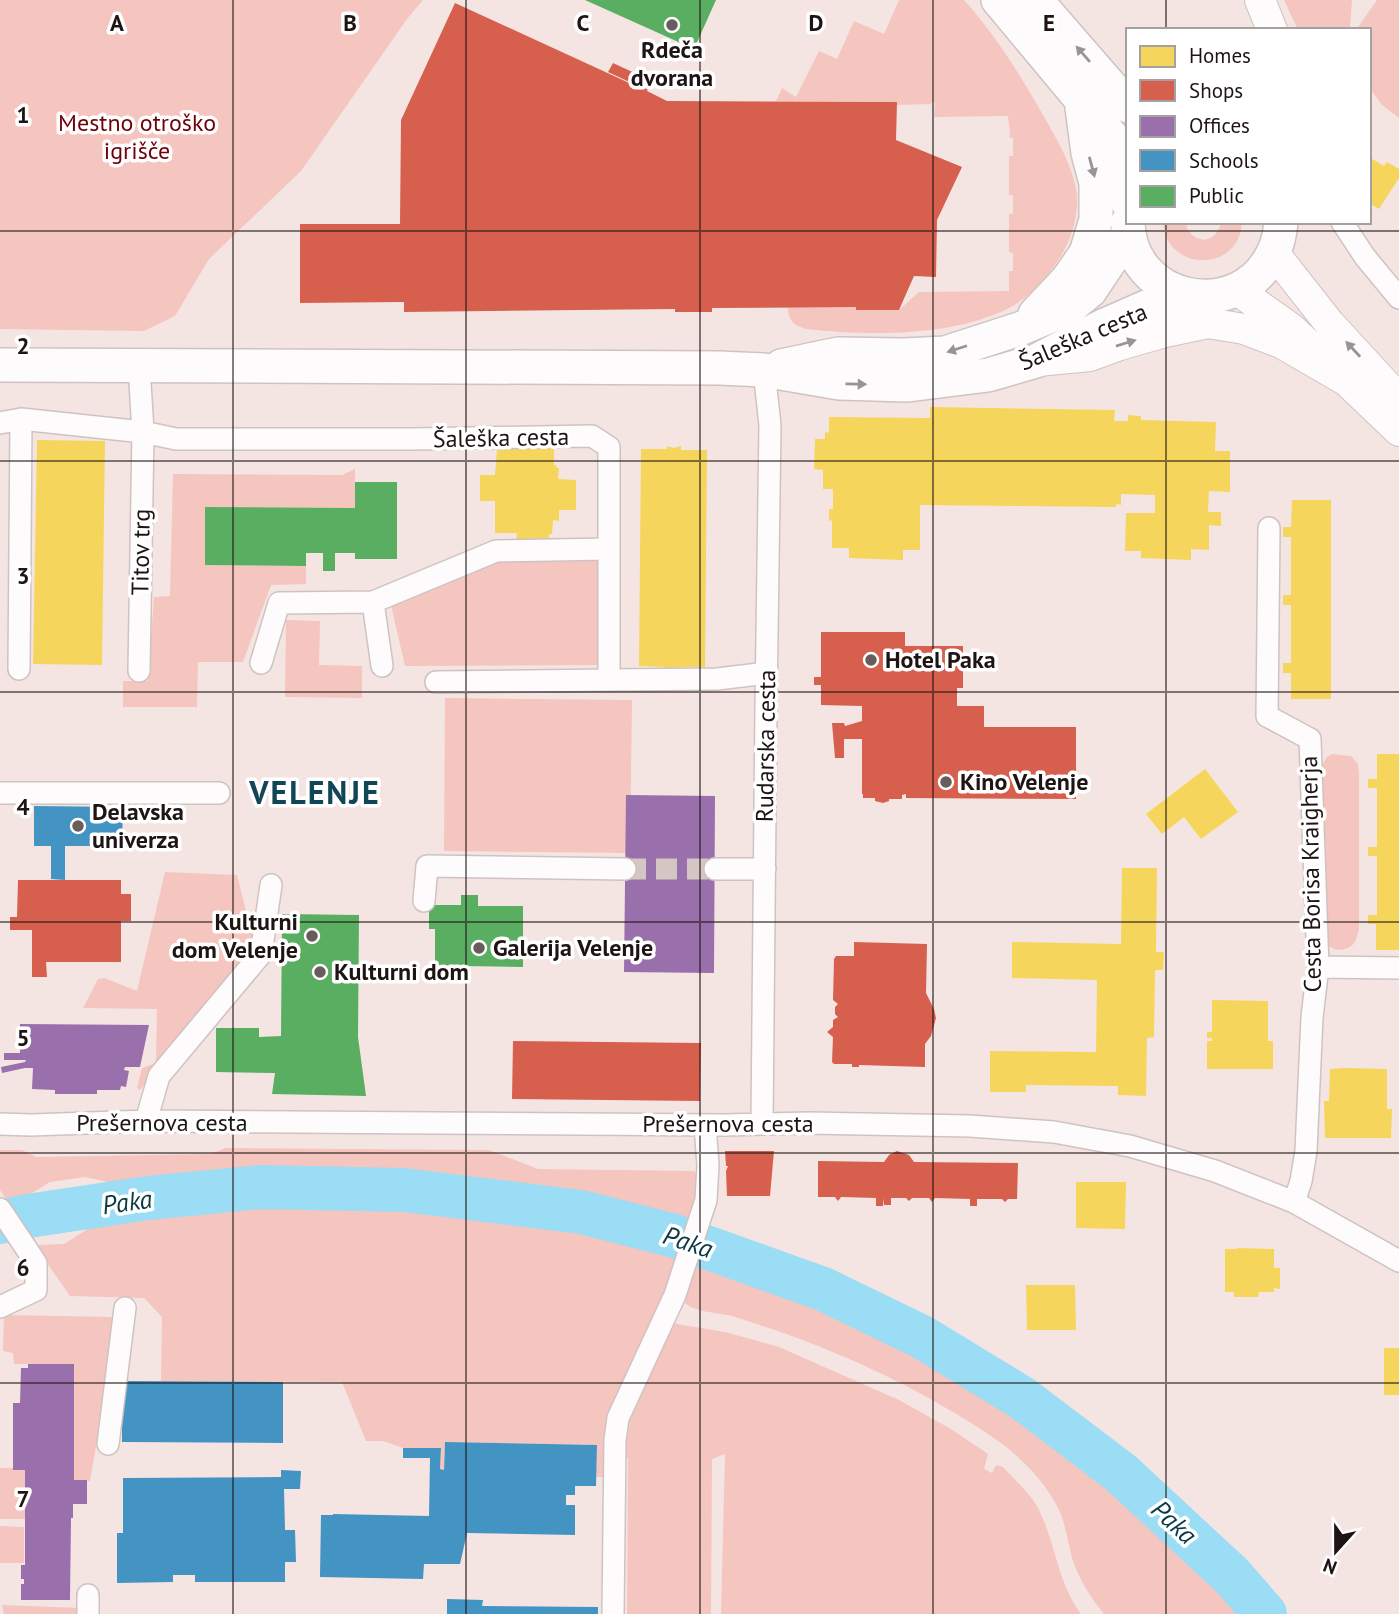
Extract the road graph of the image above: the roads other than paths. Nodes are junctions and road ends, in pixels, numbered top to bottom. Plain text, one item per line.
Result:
1 (998, 0) edge
2 (1036, 0) edge
3 (1260, 0) edge
4 (1271, 28) edge
5 (1082, 100) junction
6 (1126, 104) edge
7 (1126, 170) edge
8 (1126, 223) edge
9 (1129, 224) edge
10 (1343, 224) edge
11 (1277, 238) edge
12 (1237, 290) junction
13 (1193, 296) junction
14 (1399, 298) edge
15 (1022, 328) junction
16 (1036, 361) junction
17 (0, 365) edge
18 (139, 366) junction
19 (764, 370) junction
20 (1345, 380) junction
21 (1399, 399) edge
22 (10, 421) edge
23 (1399, 431) edge
24 (143, 432) junction
25 (1269, 528) dead end
26 (609, 550) junction
27 (373, 602) junction
28 (261, 663) dead end
29 (382, 666) dead end
30 (19, 669) dead end
31 (139, 671) dead end
32 (767, 673) junction
33 (610, 680) junction
34 (436, 682) dead end
35 (0, 793) edge
36 (219, 793) dead end
37 (625, 869) tunnel mouth
38 (715, 869) tunnel mouth
39 (765, 869) junction
40 (271, 885) dead end
41 (424, 901) dead end
42 (1318, 967) junction
43 (1399, 968) edge
44 (146, 1121) junction
45 (0, 1124) edge
46 (762, 1124) junction
47 (705, 1125) junction
48 (1294, 1202) junction
49 (0, 1209) edge
50 (1399, 1261) edge
51 (0, 1307) edge
52 (125, 1308) dead end
53 (108, 1444) dead end
54 (613, 1614) edge

1 - 5 main road
6 -> 2 main road
3 - 4 main road
5 - 7 main road
5 -> 15 main road
8 - 15 main road, Šaleška cesta
9 - 13 main road
10 - 14 street
11 - 12 main road
21 -> 11 main road
12 - 13 main road, Šaleška cesta
12 - 20 main road
13 - 16 main road, Šaleška cesta
15 -> 19 main road, Šaleška cesta
19 -> 16 main road, Šaleška cesta
16 -> 20 main road
17 - 18 main road, Šaleška cesta
18 - 19 main road, Šaleška cesta
18 - 24 street, Titov trg
19 - 32 street, Rudarska cesta
20 - 23 main road
22 - 24 street, Šaleška cesta
22 - 30 street
24 - 26 street, Šaleška cesta
24 - 31 street, Titov trg
25 - 42 street, Cesta Borisa Kraigherja
26 - 27 street
26 - 33 street, Šaleška cesta
27 - 28 street
27 - 29 street
32 - 33 street
32 - 39 street, Rudarska cesta
33 - 34 street
35 - 36 street
37 - 41 street
38 - 39 street
39 - 46 street, Rudarska cesta
40 - 44 street
42 - 43 street
42 - 48 street, Cesta Borisa Kraigherja
44 - 45 street, Prešernova cesta
44 - 47 street, Prešernova cesta
46 - 47 street, Prešernova cesta
46 - 48 street, Prešernova cesta
47 - 54 street
48 - 50 street, Prešernova cesta
49 - 51 street
52 - 53 street

